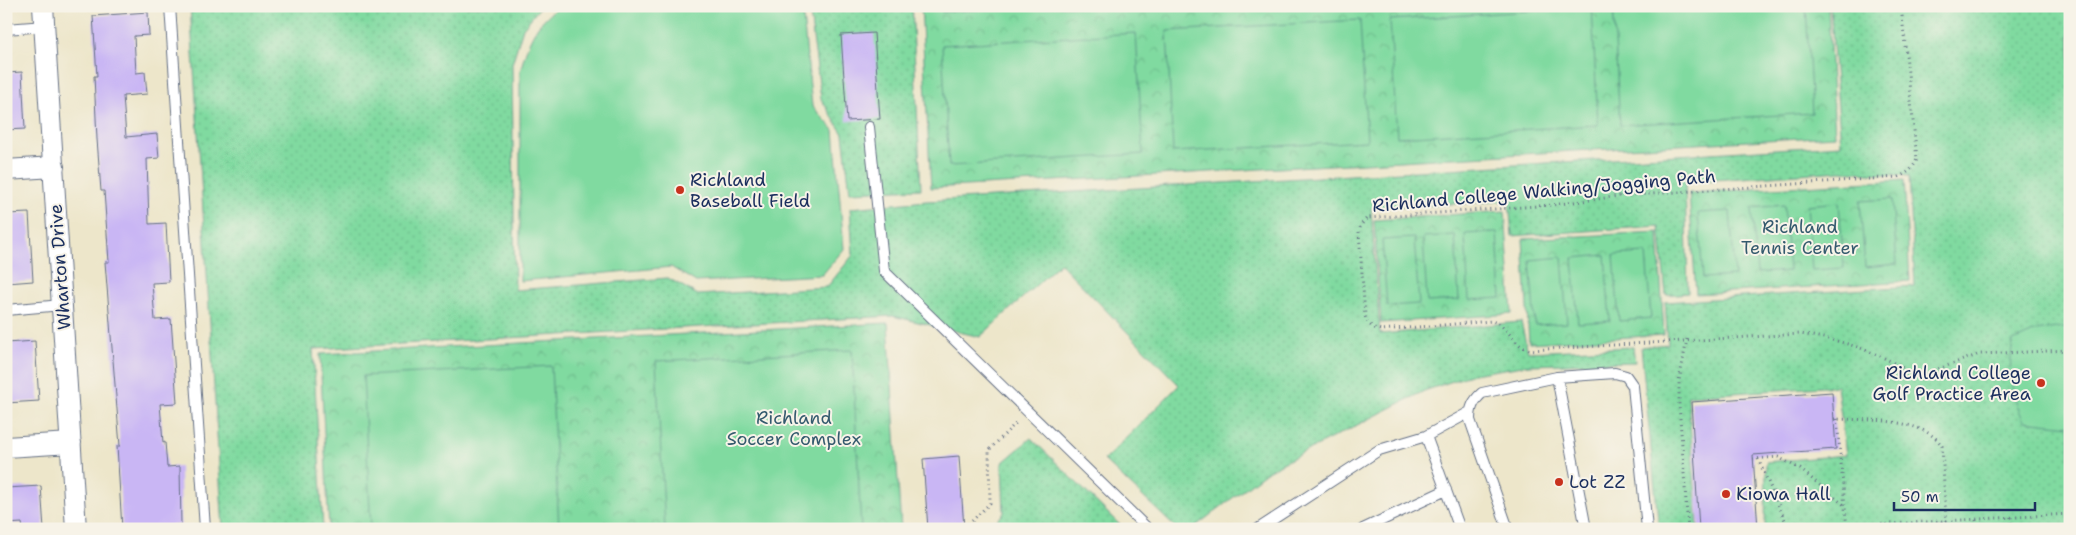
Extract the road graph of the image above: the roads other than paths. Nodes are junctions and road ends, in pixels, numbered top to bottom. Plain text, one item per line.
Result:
1 (170, 6) edge
2 (44, 16) edge
3 (6, 29) edge
4 (869, 127) dead end
5 (54, 167) junction
6 (6, 170) edge
7 (62, 306) junction
8 (6, 310) edge
9 (1557, 377) junction
10 (1470, 412) junction
11 (1426, 436) junction
12 (71, 442) junction
13 (6, 447) edge
14 (1446, 490) junction
15 (76, 529) edge
16 (205, 529) edge
17 (1148, 529) edge
18 (1258, 529) edge
19 (1363, 529) edge
20 (1460, 529) edge
21 (1508, 529) edge
22 (1586, 529) edge
23 (1647, 529) edge

1 - 16 lane
2 - 3 lane
2 - 5 street, Wharton Drive
4 - 17 lane
5 - 6 street
5 - 7 street, Wharton Drive
7 - 8 lane
7 - 12 street, Wharton Drive
9 - 10 lane
9 - 22 lane
9 - 23 lane
10 - 11 lane
10 - 21 lane
11 - 14 lane
11 - 18 lane
12 - 13 street
12 - 15 street, Wharton Drive
14 - 19 lane
14 - 20 lane

